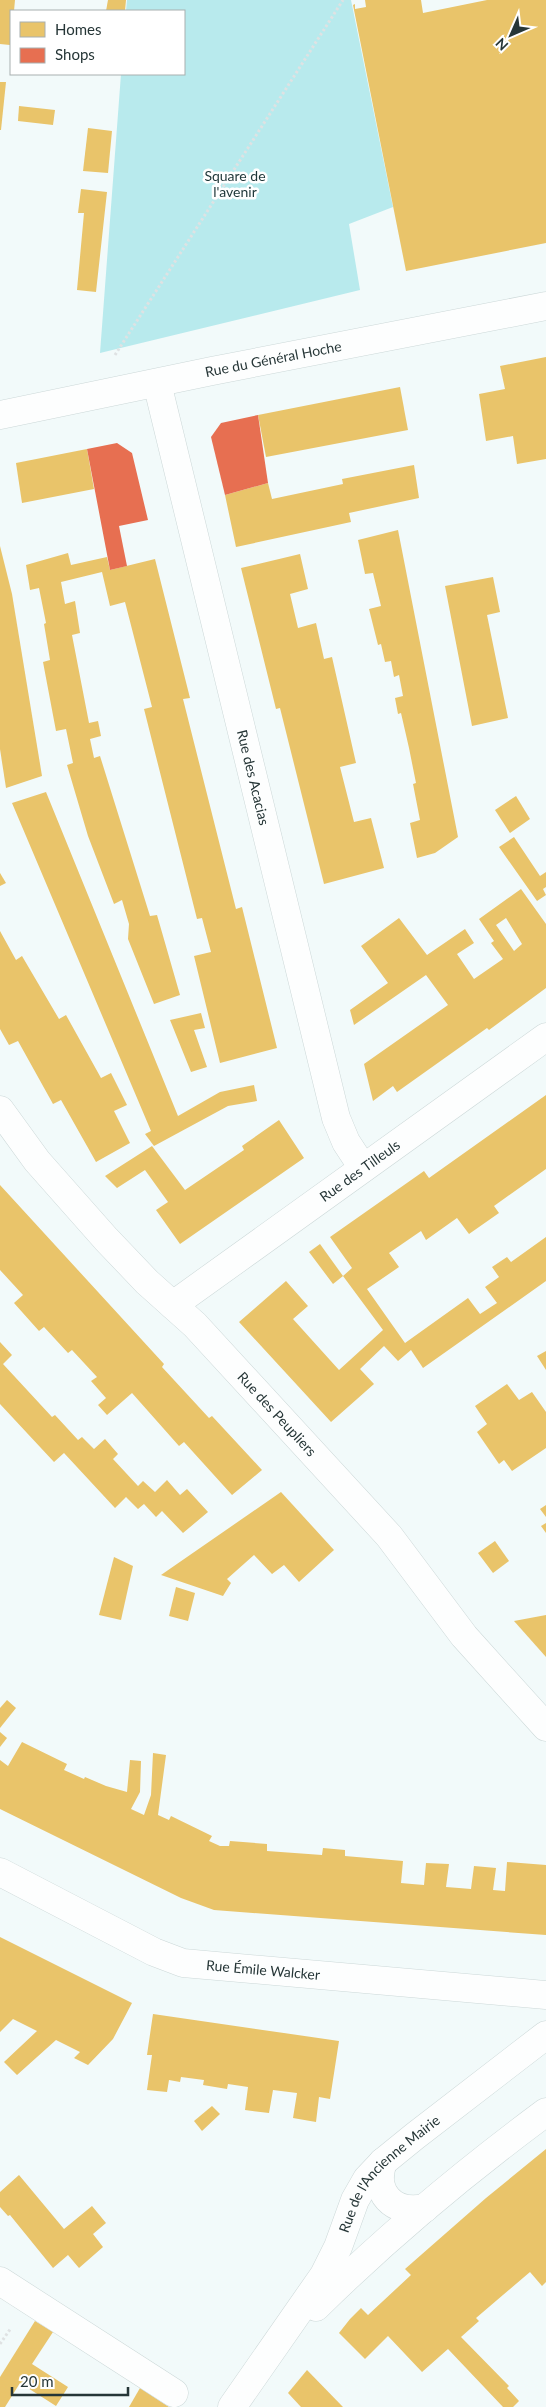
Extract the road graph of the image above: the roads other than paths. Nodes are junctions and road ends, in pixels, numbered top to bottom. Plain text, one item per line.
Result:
1 (546, 306) edge
2 (157, 383) junction
3 (0, 415) edge
4 (546, 1037) edge
5 (0, 1110) edge
6 (363, 1168) junction
7 (173, 1306) junction
8 (546, 1727) edge
9 (0, 1872) edge
10 (546, 1995) edge
11 (546, 2036) edge
12 (546, 2112) edge
13 (383, 2162) junction
14 (425, 2208) junction
15 (0, 2282) edge
16 (274, 2348) junction
17 (174, 2393) dead end
18 (232, 2407) edge

1 - 2 street, Rue du Général Hoche
2 - 3 street, Rue du Général Hoche
2 - 6 street, Rue des Acacias
4 - 6 street, Rue des Tilleuls
5 - 7 street, Rue des Peupliers
6 - 7 street, Rue des Tilleuls
7 - 8 street, Rue des Peupliers
9 - 10 street, Rue Émile Walcker
11 - 13 street, Rue de l'Ancienne Mairie
12 - 14 street, Rue de l'Ancienne Mairie
13 - 14 street
13 - 16 street, Rue de l'Ancienne Mairie
14 - 16 street, Rue de l'Ancienne Mairie
15 - 17 street
16 - 18 street, Rue de l'Ancienne Mairie

